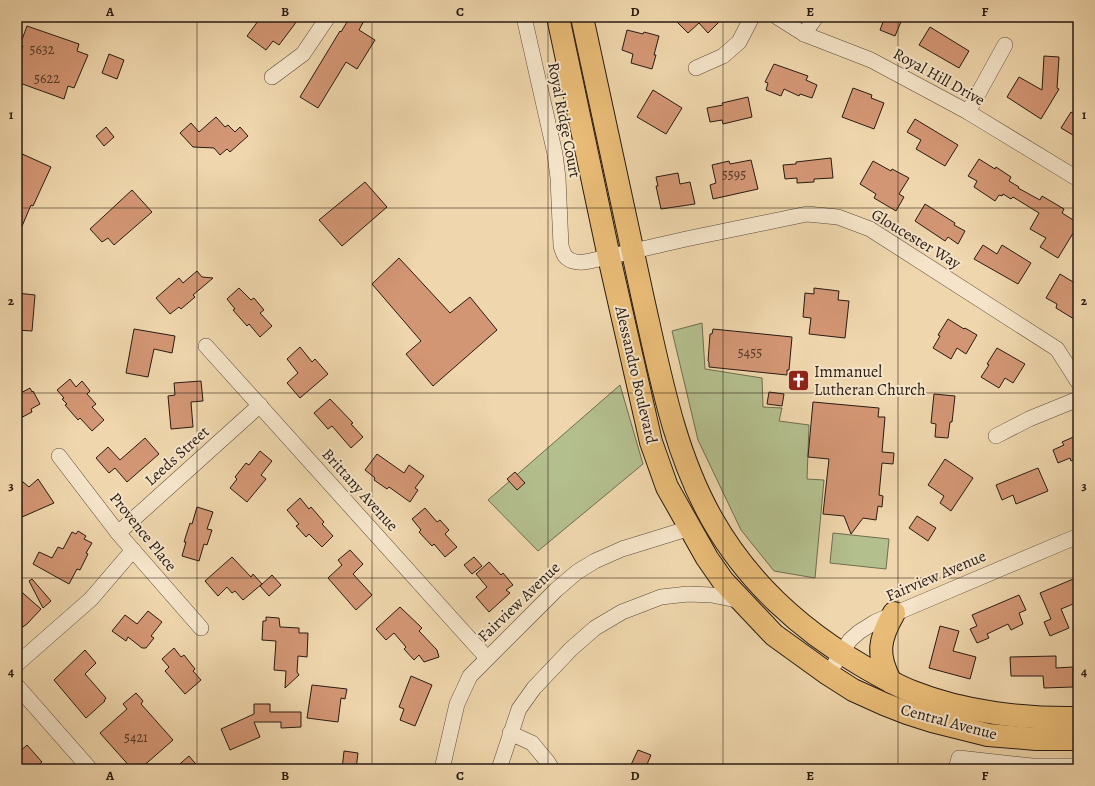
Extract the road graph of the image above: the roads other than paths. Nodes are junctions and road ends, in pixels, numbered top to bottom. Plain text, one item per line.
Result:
1 (328, 17) edge
2 (524, 17) edge
3 (558, 17) edge
4 (582, 17) edge
5 (752, 17) edge
6 (777, 17) edge
7 (816, 17) edge
8 (804, 34) junction
9 (1005, 44) dead end
10 (696, 68) dead end
11 (272, 77) dead end
12 (968, 112) junction
13 (1078, 179) edge
14 (632, 251) junction
15 (609, 257) junction
16 (206, 346) dead end
17 (1078, 382) edge
18 (1078, 399) edge
19 (260, 405) junction
20 (996, 436) dead end
21 (60, 456) dead end
22 (690, 528) junction
23 (118, 533) junction
24 (1078, 536) edge
25 (133, 550) junction
26 (764, 589) junction
27 (741, 601) junction
28 (894, 613) junction
29 (201, 628) dead end
30 (841, 653) junction
31 (487, 658) junction
32 (17, 664) edge
33 (828, 674) junction
34 (891, 682) junction
35 (17, 686) edge
36 (1078, 718) edge
37 (510, 733) junction
38 (1078, 739) edge
39 (958, 763) edge
40 (1078, 766) edge
41 (90, 769) edge
42 (442, 769) edge
43 (499, 769) edge
44 (552, 769) edge

1 - 11 street
2 - 15 street, Royal Ridge Court
3 - 15 main road, Alessandro Boulevard
4 - 14 main road, Alessandro Boulevard
5 - 10 street
6 - 8 street, Royal Hill Drive
7 - 8 street
8 - 12 street, Royal Hill Drive
9 - 12 street
12 - 13 street, Royal Hill Drive
14 - 15 street, Gloucester Way
14 - 17 street, Gloucester Way
14 - 26 main road, Alessandro Boulevard
15 - 22 main road, Alessandro Boulevard
16 - 19 street, Brittany Avenue
18 - 20 street
19 - 23 street, Leeds Street
19 - 31 street, Brittany Avenue
21 - 23 street, Provence Place
22 - 26 main road
22 - 27 main road, Alessandro Boulevard
22 - 31 street, Fairview Avenue
23 - 25 street, Provence Place
24 - 28 street, Fairview Avenue
25 - 29 street, Provence Place
25 - 32 street
26 - 30 main road, Alessandro Boulevard
27 - 33 main road, Alessandro Boulevard
27 - 37 street
28 - 30 street, Fairview Avenue
28 - 34 main road
30 - 33 street, Fairview Avenue
30 - 34 main road, Central Avenue
31 - 42 street, Fairview Avenue
33 - 38 main road, Central Avenue
34 - 36 main road, Central Avenue
35 - 41 street
37 - 43 street
37 - 44 street
39 - 40 street

